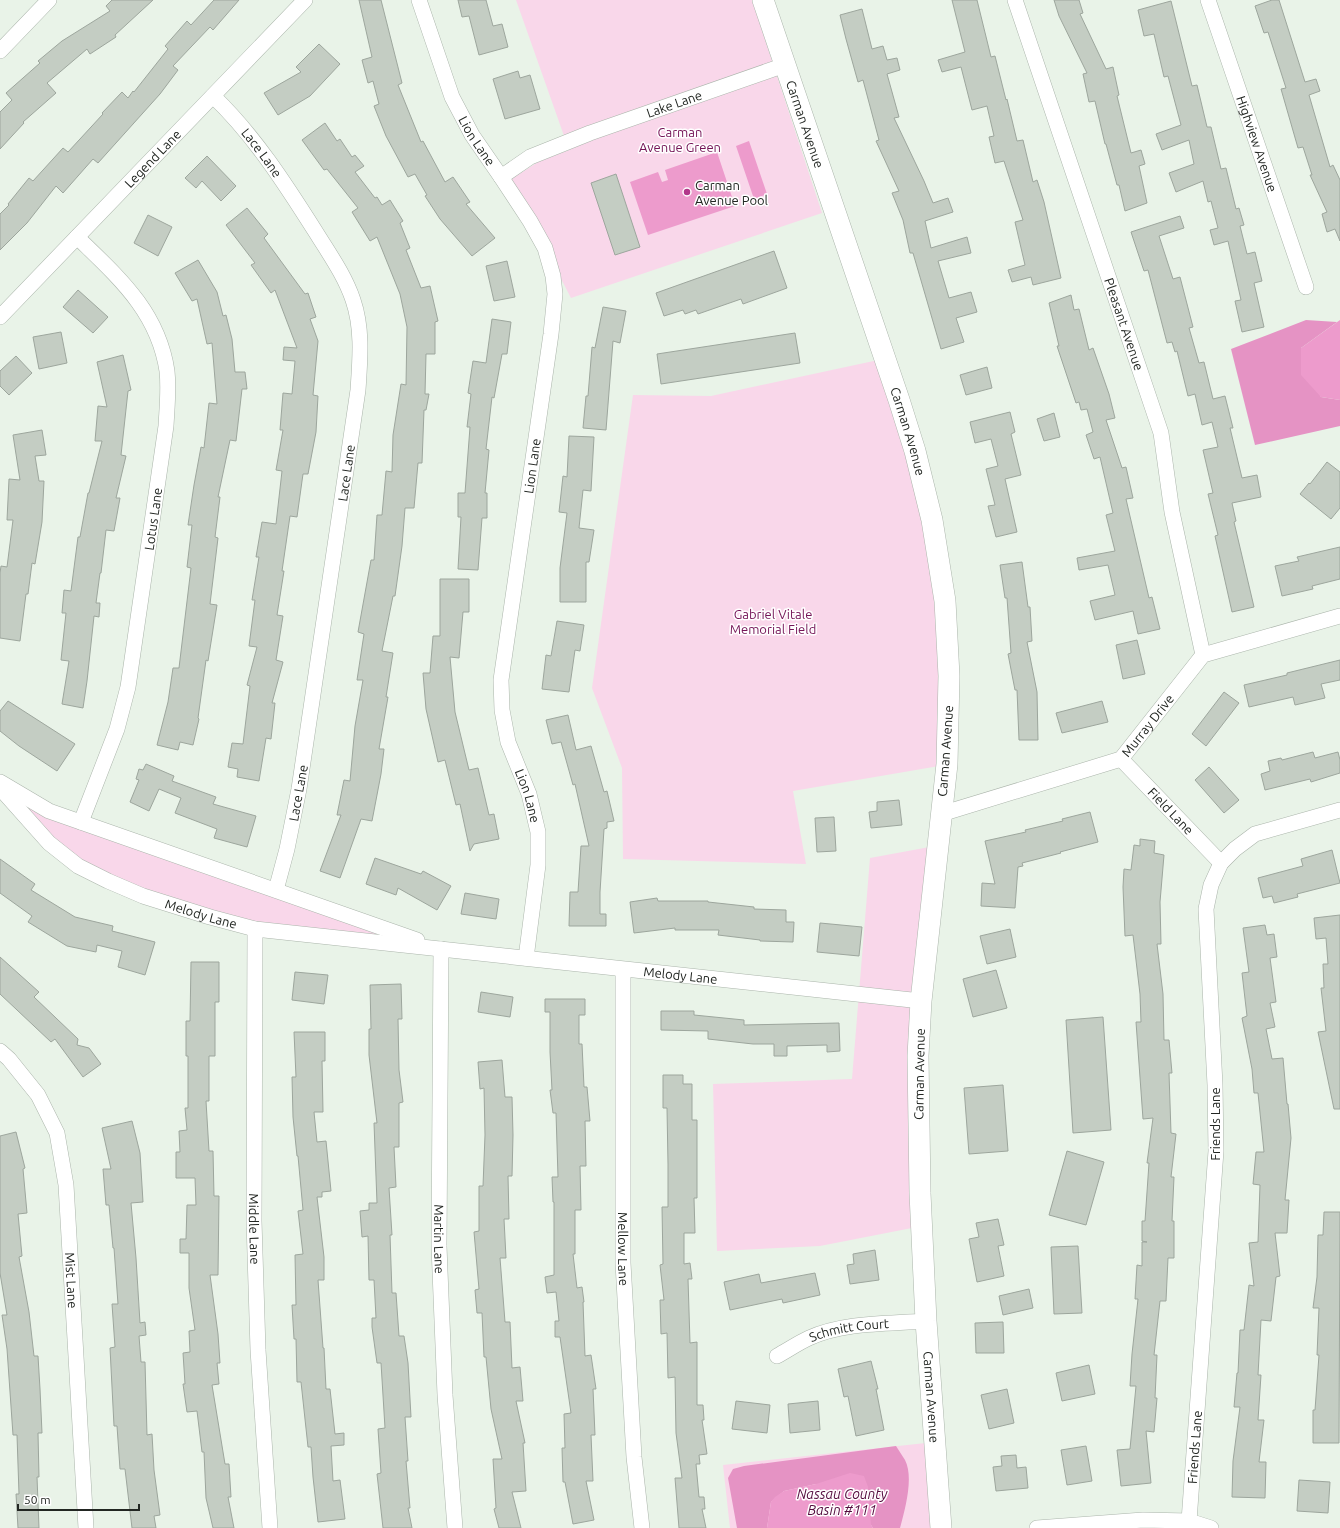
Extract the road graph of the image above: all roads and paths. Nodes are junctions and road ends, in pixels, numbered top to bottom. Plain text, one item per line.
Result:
1 (50, 0) edge
2 (305, 0) edge
3 (419, 0) edge
4 (763, 0) edge
5 (1015, 0) edge
6 (1208, 0) edge
7 (0, 52) edge
8 (785, 65) junction
9 (213, 96) junction
10 (501, 177) junction
11 (77, 237) junction
12 (1306, 287) dead end
13 (0, 317) edge
14 (1340, 616) edge
15 (1203, 655) junction
16 (1121, 759) junction
17 (0, 782) edge
18 (0, 788) edge
19 (1340, 810) edge
20 (941, 814) junction
21 (81, 822) junction
22 (1222, 863) junction
23 (276, 890) junction
24 (255, 929) junction
25 (441, 949) junction
26 (526, 958) junction
27 (623, 970) junction
28 (921, 1001) junction
29 (0, 1051) edge
30 (926, 1321) junction
31 (777, 1356) dead end
32 (1189, 1521) junction
33 (1080, 1526) edge
34 (86, 1528) edge
35 (270, 1528) edge
36 (455, 1528) edge
37 (642, 1528) edge
38 (940, 1528) edge
39 (1037, 1528) edge
40 (1211, 1528) edge

1 - 7 street
2 - 9 street, Legend Lane
3 - 10 street, Lion Lane
4 - 8 main road, Carman Avenue
5 - 15 street, Pleasant Avenue
6 - 12 street, Highview Avenue
8 - 10 street, Lake Lane
8 - 20 main road, Carman Avenue
9 - 11 street, Legend Lane
9 - 23 street, Lace Lane
10 - 26 street, Lion Lane
11 - 13 street, Legend Lane
11 - 21 street, Lotus Lane
14 - 15 street
15 - 16 street, Murray Drive
16 - 20 street, Murray Drive
16 - 22 street, Field Lane
17 - 21 street, Melody Lane
18 - 24 street, Melody Lane
19 - 22 street, Friends Lane
20 - 28 main road, Carman Avenue
21 - 23 street, Melody Lane
22 - 32 street, Friends Lane
23 - 25 street, Melody Lane
24 - 25 street, Melody Lane
24 - 35 street, Middle Lane
25 - 26 street, Melody Lane
25 - 36 street, Martin Lane
26 - 27 street, Melody Lane
27 - 28 street, Melody Lane
27 - 37 street, Mellow Lane
28 - 30 main road, Carman Avenue
29 - 34 street, Mist Lane
30 - 31 street, Schmitt Court
30 - 38 main road, Carman Avenue
32 - 33 street
32 - 40 street
33 - 39 street

